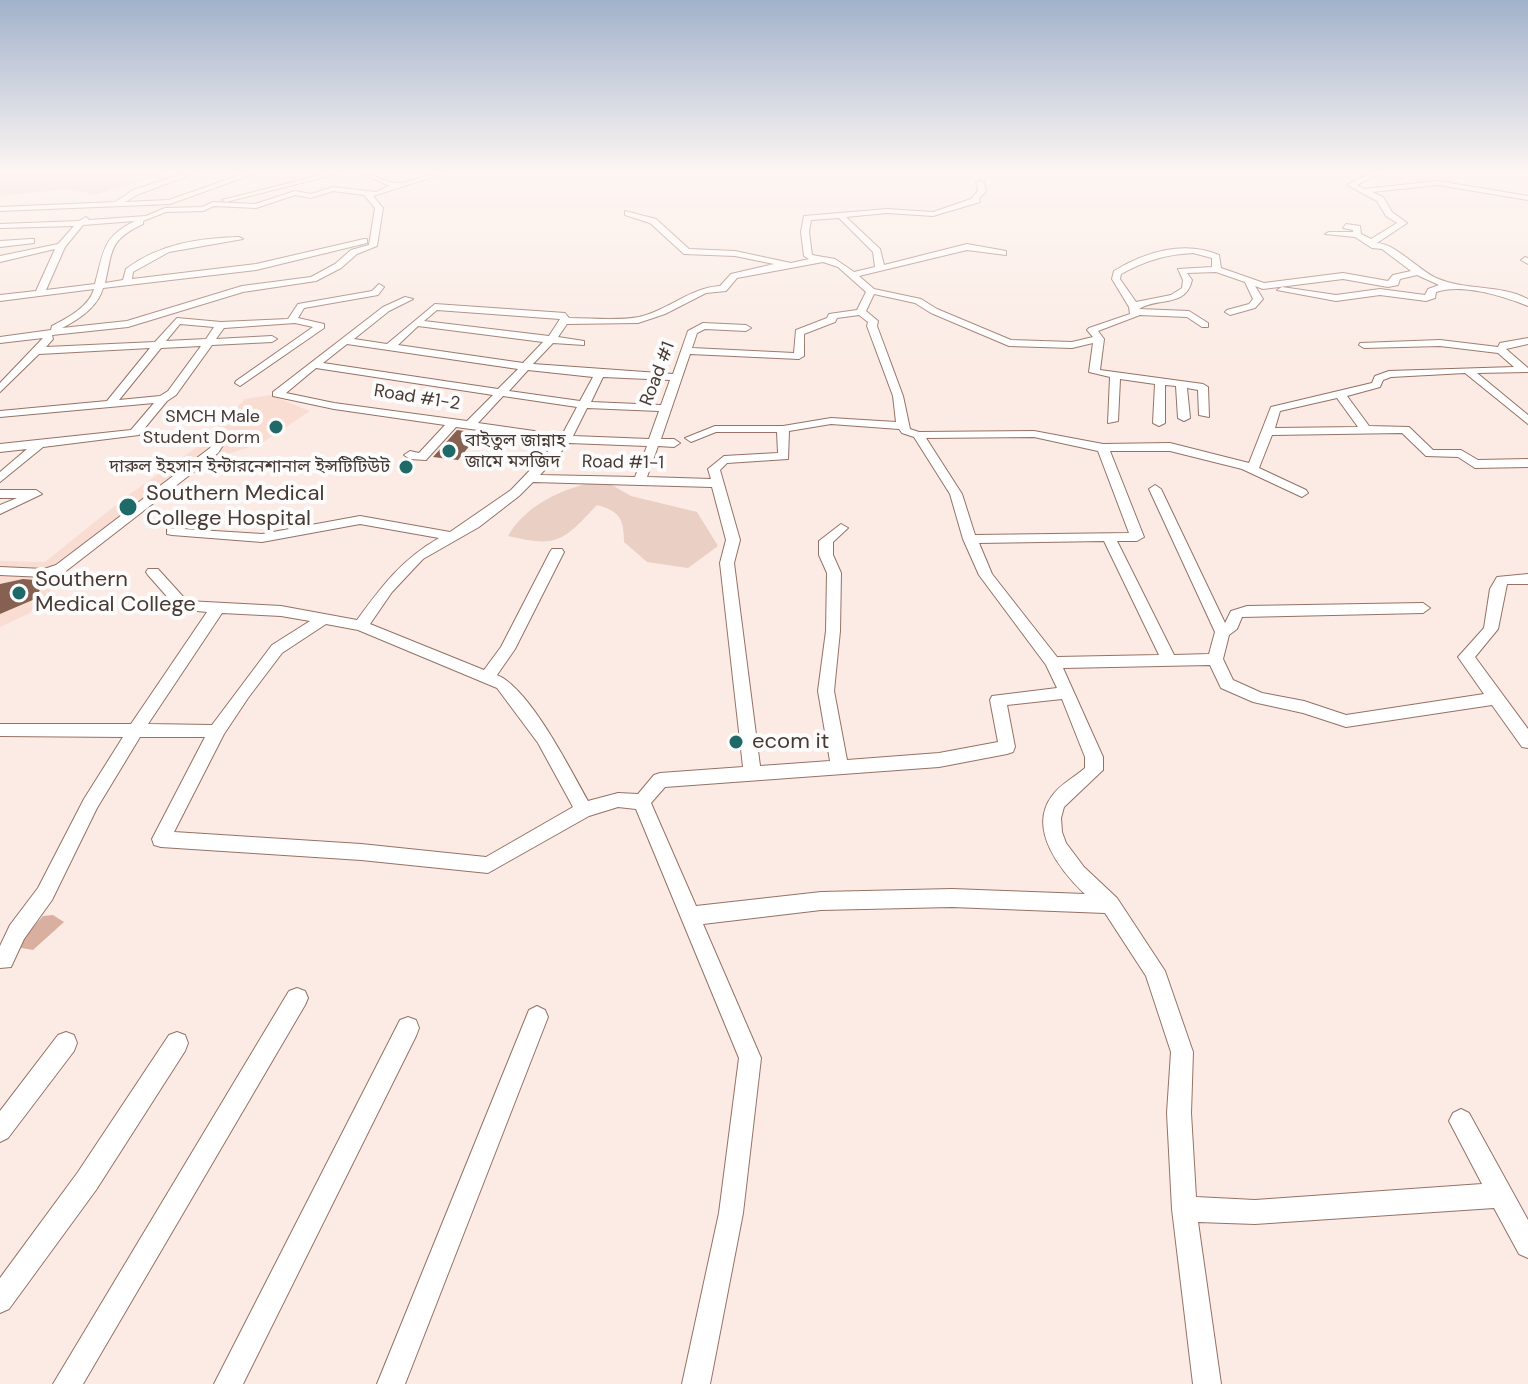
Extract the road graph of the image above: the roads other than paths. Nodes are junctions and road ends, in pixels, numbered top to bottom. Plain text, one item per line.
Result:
1 (69, 237) edge
2 (115, 237) edge
3 (375, 237) edge
4 (669, 237) edge
5 (806, 237) edge
6 (862, 237) edge
7 (1360, 237) edge
8 (1380, 237) edge
9 (239, 239) dead end
10 (374, 240) junction
11 (31, 241) dead end
12 (1371, 242) junction
13 (0, 244) edge
14 (61, 246) junction
15 (1003, 253) dead end
16 (3, 259) edge
17 (816, 259) junction
18 (784, 265) junction
19 (880, 268) junction
20 (0, 269) edge
21 (1217, 269) junction
22 (1418, 272) junction
23 (852, 275) junction
24 (127, 283) junction
25 (1249, 283) junction
26 (1263, 286) junction
27 (97, 287) junction
28 (379, 287) dead end
29 (1445, 287) junction
30 (1384, 288) junction
31 (871, 291) junction
32 (1364, 291) dead end
33 (40, 293) junction
34 (0, 298) edge
35 (408, 299) dead end
36 (1528, 303) edge
37 (1134, 309) junction
38 (861, 312) junction
39 (1230, 312) dead end
40 (292, 320) junction
41 (564, 321) junction
42 (416, 323) junction
43 (221, 325) junction
44 (1205, 325) dead end
45 (746, 328) dead end
46 (47, 333) junction
47 (272, 339) dead end
48 (1099, 339) junction
49 (2, 341) edge
50 (346, 341) junction
51 (547, 341) junction
52 (1528, 341) edge
53 (580, 343) dead end
54 (208, 344) junction
55 (1364, 345) dead end
56 (153, 347) junction
57 (390, 347) junction
58 (1501, 350) junction
59 (34, 351) junction
60 (687, 351) junction
61 (314, 365) junction
62 (526, 365) junction
63 (1467, 370) junction
64 (600, 373) junction
65 (1115, 375) junction
66 (677, 377) junction
67 (1160, 381) junction
68 (240, 383) dead end
69 (1181, 384) junction
70 (0, 389) edge
71 (496, 394) junction
72 (1340, 394) junction
73 (163, 399) junction
74 (110, 404) junction
75 (584, 405) junction
76 (665, 408) junction
77 (0, 414) edge
78 (1205, 415) dead end
79 (1184, 418) dead end
80 (1112, 421) dead end
81 (1528, 421) edge
82 (453, 423) junction
83 (1159, 423) dead end
84 (470, 425) junction
85 (902, 426) junction
86 (783, 429) junction
87 (1366, 430) junction
88 (1268, 432) junction
89 (918, 435) junction
90 (691, 438) dead end
91 (221, 439) dead end
92 (566, 439) junction
93 (651, 442) junction
94 (40, 443) junction
95 (674, 443) dead end
96 (0, 448) edge
97 (1103, 448) junction
98 (410, 455) dead end
99 (1528, 463) edge
100 (1253, 468) junction
101 (0, 478) edge
102 (529, 478) junction
103 (640, 481) junction
104 (717, 483) junction
105 (1155, 489) dead end
106 (1302, 493) dead end
107 (0, 494) edge
108 (0, 510) edge
109 (841, 528) dead end
110 (172, 531) dead end
111 (1108, 536) junction
112 (455, 537) junction
113 (970, 539) junction
114 (557, 552) dead end
115 (0, 571) edge
116 (153, 572) dead end
117 (1528, 579) edge
118 (1423, 608) dead end
119 (217, 609) junction
120 (324, 619) junction
121 (361, 626) junction
122 (1222, 632) junction
123 (1169, 659) junction
124 (1215, 659) junction
125 (1053, 663) junction
126 (488, 677) junction
127 (1067, 693) junction
128 (1496, 698) junction
129 (0, 730) edge
130 (135, 730) junction
131 (217, 731) junction
132 (1528, 742) edge
133 (840, 768) junction
134 (752, 774) junction
135 (642, 802) junction
136 (584, 810) junction
137 (1110, 904) junction
138 (691, 916) junction
139 (3, 967) edge
140 (297, 998) dead end
141 (537, 1017) dead end
142 (408, 1028) dead end
143 (66, 1043) dead end
144 (177, 1043) dead end
145 (1461, 1121) dead end
146 (0, 1130) edge
147 (1501, 1195) junction
148 (1184, 1209) junction
149 (1528, 1245) edge
150 (0, 1300) edge
151 (67, 1384) edge
152 (228, 1384) edge
153 (391, 1384) edge
154 (696, 1384) edge
155 (1207, 1384) edge

1 - 14 street
2 - 27 street
3 - 10 street
4 - 18 street
5 - 17 street
6 - 19 street
7 - 12 street
8 - 12 street
9 - 24 street
10 - 24 street
10 - 46 street
11 - 13 street
12 - 22 street
14 - 16 street
14 - 33 street
15 - 19 street
16 - 20 street
17 - 18 street
17 - 23 street
18 - 41 street
19 - 23 street
21 - 25 street
21 - 37 street
21 - 37 street
22 - 29 street
22 - 30 street
23 - 31 street
24 - 27 street
25 - 26 street
25 - 39 street
26 - 30 street
26 - 30 street
27 - 33 street
27 - 46 street
28 - 40 street
29 - 30 street
29 - 30 street
29 - 36 street
30 - 32 street
31 - 38 street
31 - 48 street
33 - 34 street
35 - 50 street
37 - 44 street
37 - 48 street
38 - 60 street
38 - 85 street
40 - 43 street
40 - 68 street
41 - 42 street
41 - 51 street, Road #1-2
42 - 51 street
42 - 57 street
43 - 54 street
43 - 56 street
45 - 60 street, Road #1
46 - 49 street
46 - 59 street
47 - 54 street
48 - 65 street
50 - 57 street
50 - 61 street
51 - 53 street
51 - 62 street, Road #1-2
52 - 58 street
54 - 56 street
54 - 73 street
55 - 58 street
56 - 59 street
56 - 74 street
57 - 62 street
58 - 63 street
59 - 70 street
60 - 66 street, Road #1
61 - 71 street
61 - 82 street, Road #1-2
62 - 64 street
62 - 71 street, Road #1-2
63 - 72 street
63 - 81 street
64 - 66 street
64 - 75 street
65 - 67 street
65 - 80 street
66 - 76 street, Road #1
67 - 69 street
67 - 83 street
69 - 78 street
69 - 79 street
71 - 75 street
71 - 84 street, Road #1-2
72 - 87 street
72 - 88 street
73 - 74 street
73 - 94 street
74 - 77 street
75 - 76 street
75 - 92 street
76 - 93 street, Road #1
82 - 84 street, Road #1-2
82 - 98 street
84 - 92 street
85 - 86 street
85 - 89 street
86 - 90 street
86 - 104 street
87 - 88 street
87 - 99 street
88 - 100 street
89 - 97 street
89 - 113 street
91 - 115 street
92 - 93 street
92 - 102 street
93 - 95 street
93 - 103 street, Road #1
94 - 96 street
94 - 101 street
97 - 100 street
97 - 111 street
100 - 106 street
102 - 103 street, Road #1-1
102 - 112 street
103 - 104 street, Road #1-1
104 - 134 street
105 - 122 street
107 - 108 street
109 - 133 street
110 - 112 street
111 - 113 street
111 - 123 street
112 - 121 street
113 - 125 street
114 - 126 street
116 - 119 street
117 - 128 street
118 - 122 street
119 - 120 street
119 - 130 street
120 - 121 street
120 - 131 street
121 - 126 street
122 - 124 street
123 - 124 street
123 - 125 street
124 - 128 street
125 - 127 street
126 - 136 street
127 - 133 street
127 - 137 street
128 - 132 street
129 - 130 street
130 - 131 street
130 - 139 street
131 - 136 street
133 - 134 street
134 - 135 street
135 - 136 street
135 - 138 street
137 - 138 street
137 - 148 street
138 - 154 street
140 - 151 street
141 - 153 street
142 - 152 street
143 - 146 street
144 - 150 street
145 - 147 street
147 - 148 street
147 - 149 street
148 - 155 street

